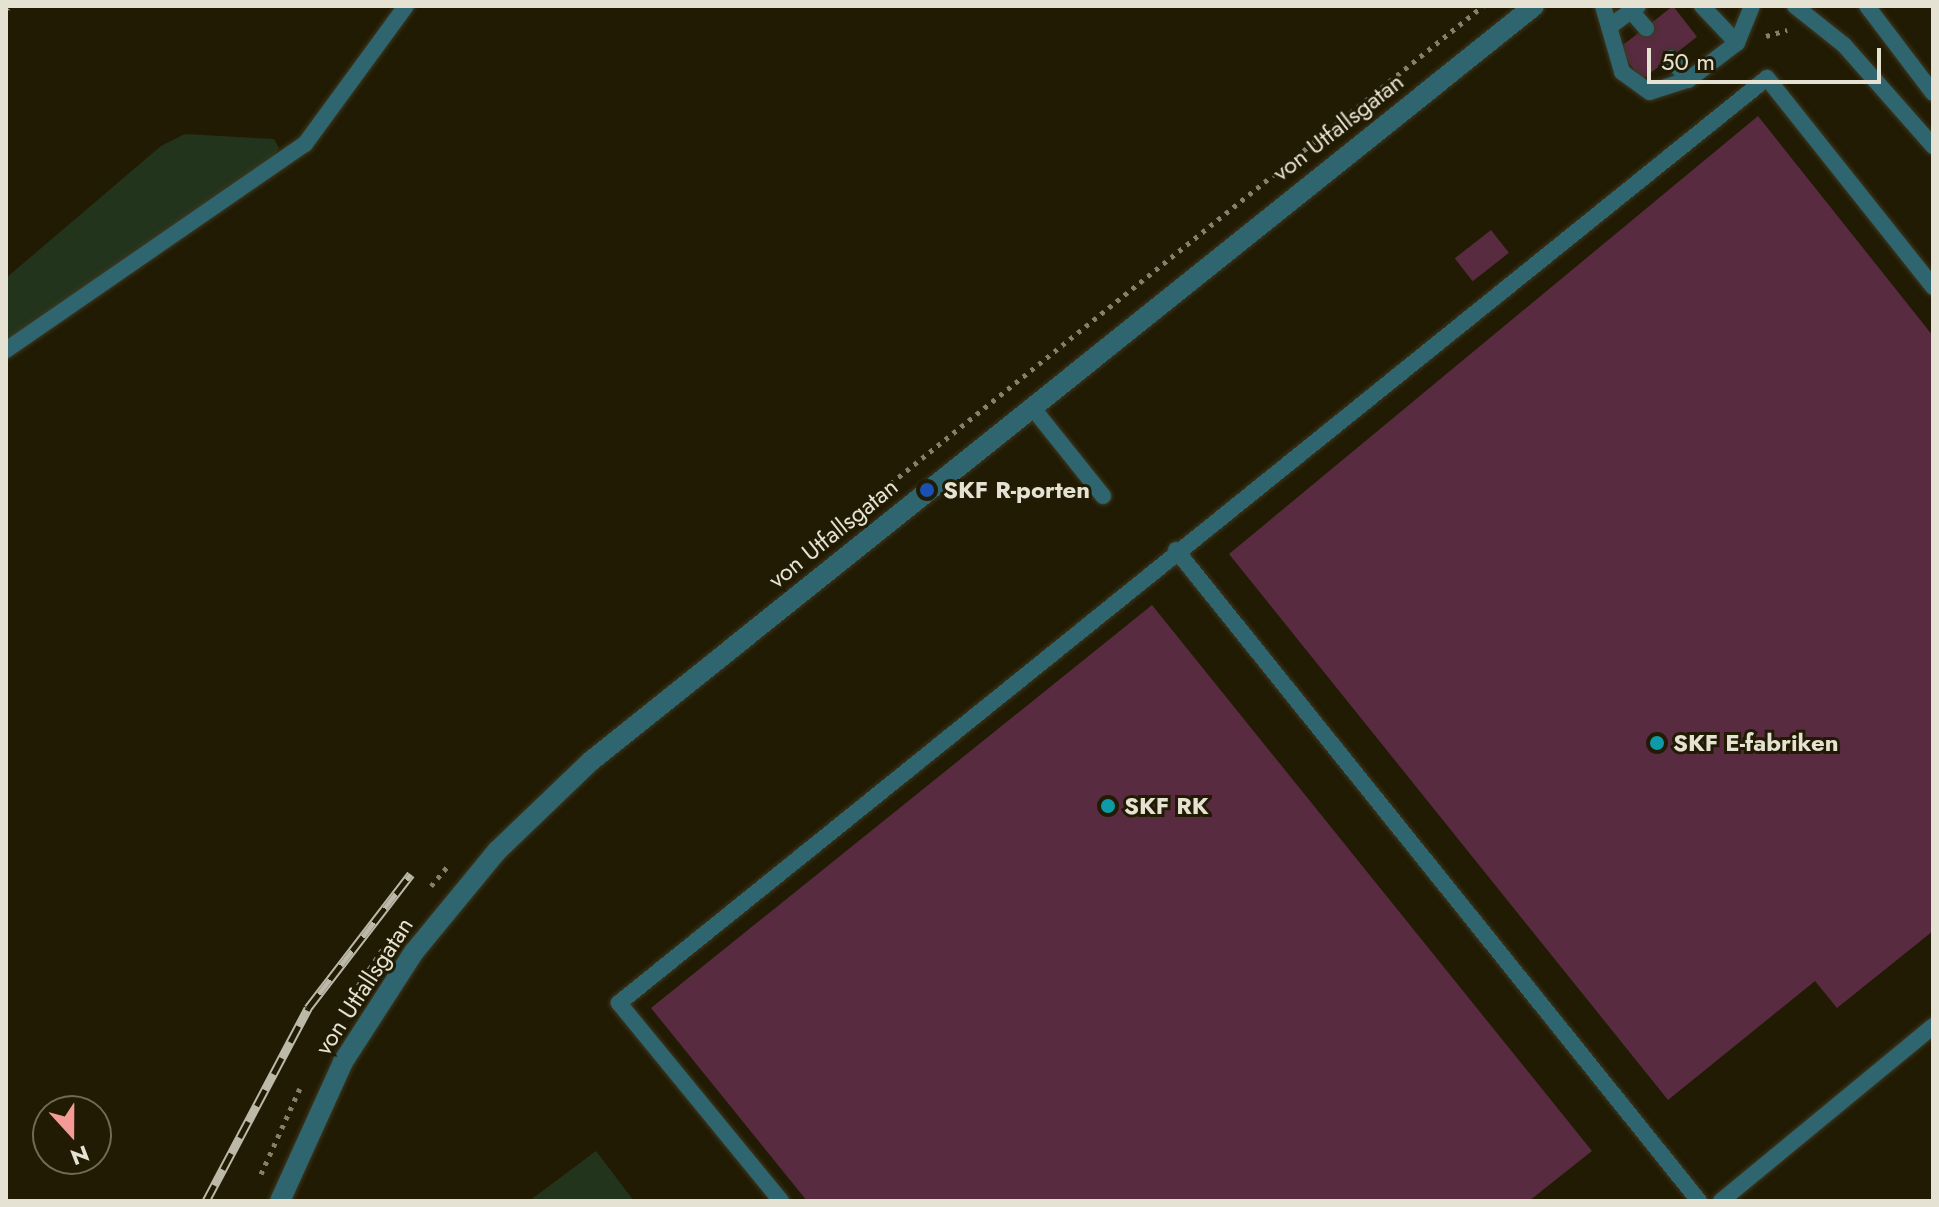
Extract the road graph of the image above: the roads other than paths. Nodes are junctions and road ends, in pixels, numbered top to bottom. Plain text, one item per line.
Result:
1 (406, 6) edge
2 (1534, 6) edge
3 (1603, 6) edge
4 (1702, 6) edge
5 (1752, 6) edge
6 (1795, 6) edge
7 (1867, 6) edge
8 (1634, 8) edge
9 (1609, 27) junction
10 (1646, 28) dead end
11 (1737, 43) junction
12 (1671, 58) dead end
13 (1688, 80) junction
14 (1933, 93) edge
15 (1933, 146) edge
16 (1933, 287) edge
17 (6, 350) edge
18 (1032, 407) junction
19 (1103, 496) dead end
20 (1176, 550) junction
21 (1933, 1026) edge
22 (280, 1201) edge
23 (781, 1201) edge
24 (1699, 1201) edge
25 (1721, 1201) edge

1 - 17 lane
2 - 18 street, von Utfallsgatan
3 - 9 lane
4 - 11 lane
5 - 11 lane
6 - 15 lane
7 - 14 lane
8 - 9 lane
8 - 10 lane
9 - 13 lane
11 - 13 lane
12 - 13 lane
16 - 20 lane
18 - 19 lane
18 - 22 street, von Utfallsgatan
20 - 23 lane
20 - 24 lane
21 - 25 lane

